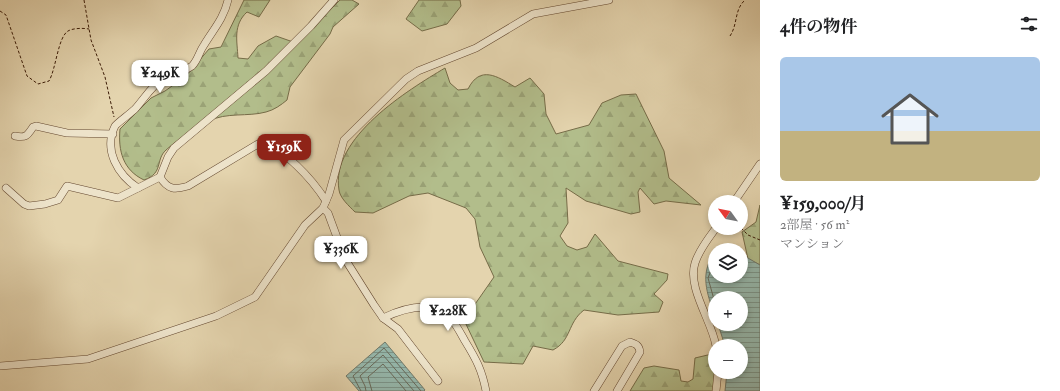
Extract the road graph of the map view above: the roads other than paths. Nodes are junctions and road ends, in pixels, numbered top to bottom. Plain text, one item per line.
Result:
1 (228, 0) edge
2 (334, 0) edge
3 (609, 0) edge
4 (113, 134) junction
5 (15, 136) dead end
6 (760, 164) edge
7 (160, 177) junction
8 (6, 188) dead end
9 (138, 188) junction
10 (739, 195) edge
11 (324, 204) junction
12 (711, 235) edge
13 (383, 318) junction
14 (714, 339) edge
15 (0, 366) edge
16 (717, 379) edge
17 (438, 381) dead end
18 (486, 391) edge
19 (594, 391) edge
20 (617, 391) edge
21 (716, 391) edge

1 - 4 street
2 - 7 street
3 - 11 street
4 - 5 street
4 - 9 street
6 - 10 street
7 - 9 street
7 - 11 street
8 - 9 street
11 - 13 street
11 - 15 street
12 - 14 street
13 - 17 street
13 - 18 street
16 - 21 street
19 - 20 street

